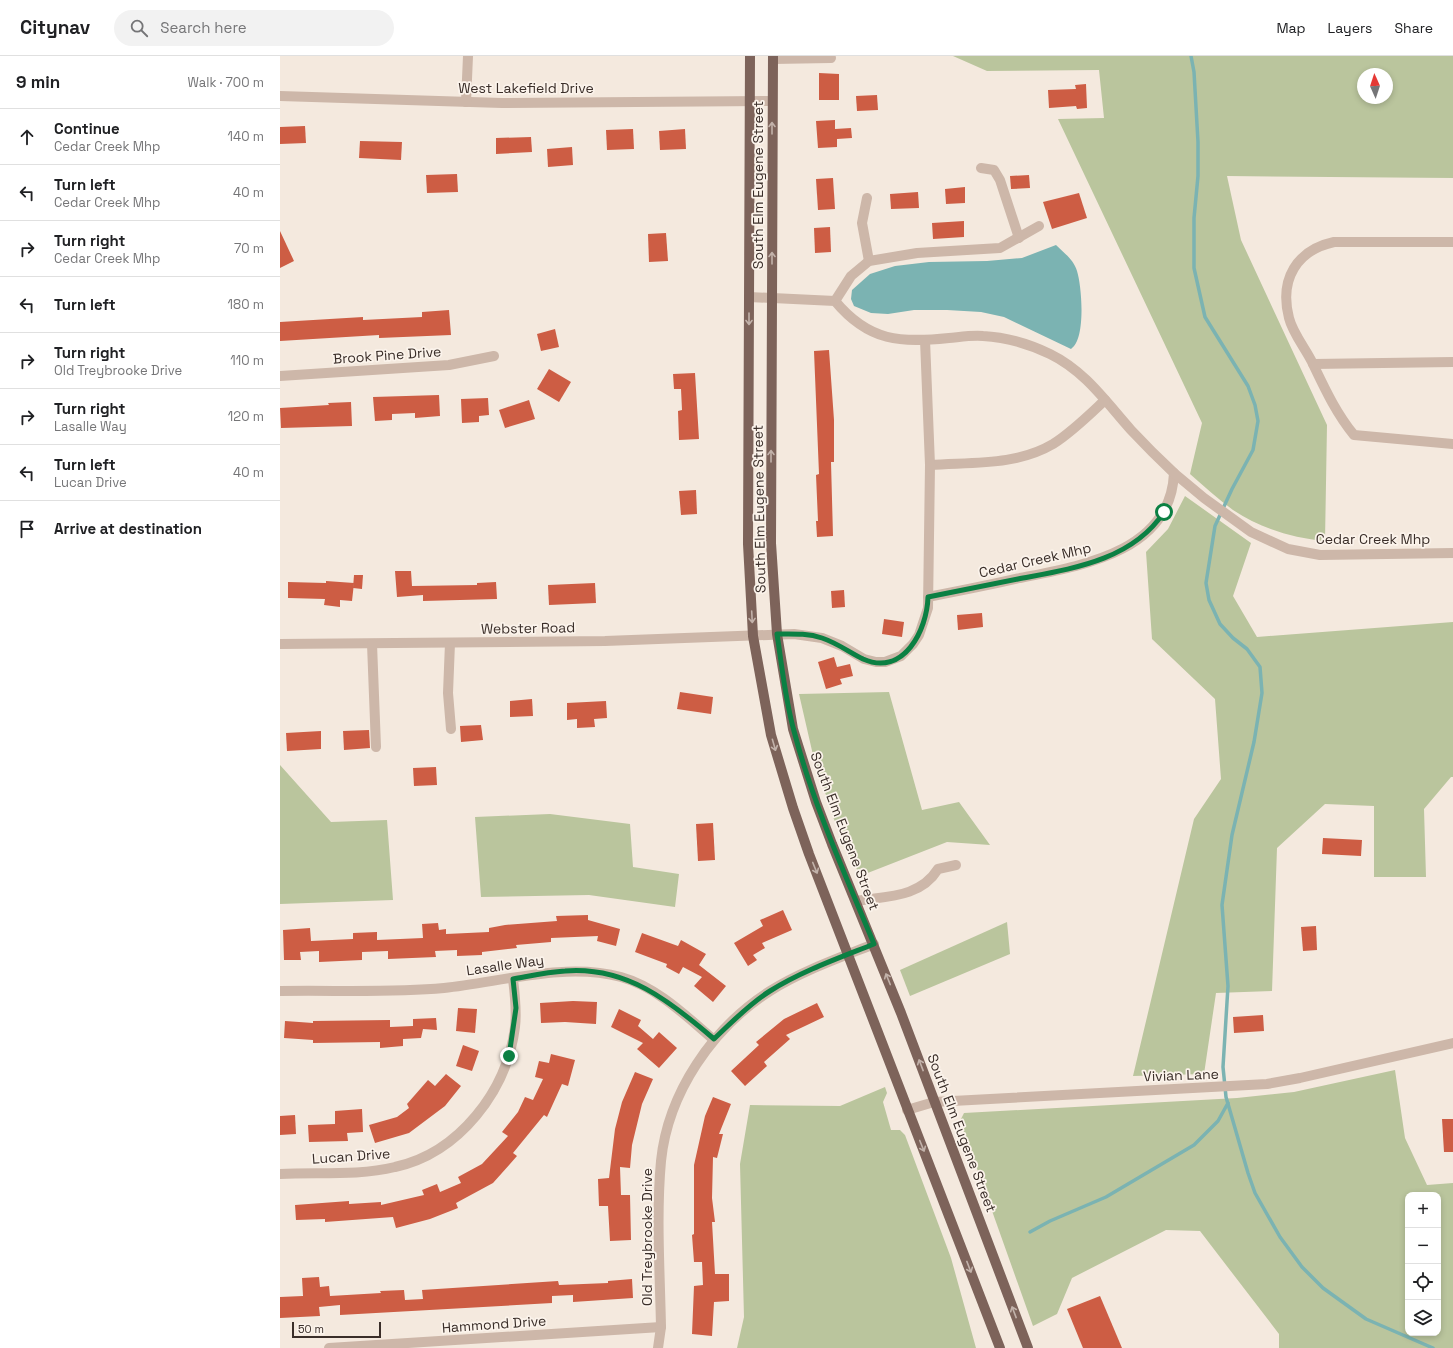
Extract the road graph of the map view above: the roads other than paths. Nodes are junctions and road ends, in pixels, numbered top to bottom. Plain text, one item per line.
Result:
1 (468, 56) edge
2 (750, 56) edge
3 (773, 57) edge
4 (831, 58) dead end
5 (280, 96) edge
6 (749, 101) junction
7 (772, 101) junction
8 (466, 102) junction
9 (981, 168) dead end
10 (866, 198) dead end
11 (1039, 226) dead end
12 (1019, 238) junction
13 (1453, 242) edge
14 (869, 260) junction
15 (750, 297) junction
16 (772, 297) junction
17 (835, 301) junction
18 (925, 340) junction
19 (494, 356) dead end
20 (1453, 362) edge
21 (1313, 364) junction
22 (280, 376) edge
23 (1105, 400) junction
24 (1453, 444) edge
25 (930, 465) junction
26 (1174, 473) junction
27 (1453, 553) edge
28 (928, 597) junction
29 (777, 634) junction
30 (753, 636) junction
31 (450, 643) junction
32 (280, 644) edge
33 (372, 644) junction
34 (451, 729) dead end
35 (376, 747) dead end
36 (956, 865) dead end
37 (856, 901) junction
38 (874, 944) junction
39 (848, 954) junction
40 (513, 979) junction
41 (280, 991) edge
42 (714, 1039) junction
43 (1453, 1043) edge
44 (934, 1102) junction
45 (907, 1110) junction
46 (280, 1174) edge
47 (661, 1327) junction
48 (329, 1348) edge
49 (658, 1348) edge
50 (1000, 1348) edge
51 (1028, 1348) edge

1 - 8 street
2 - 6 main road, South Elm Eugene Street
3 - 4 street
3 - 7 main road, South Elm Eugene Street
5 - 8 street, West Lakefield Drive
6 - 7 street, West Lakefield Drive
6 - 8 street, West Lakefield Drive
6 - 15 main road, South Elm Eugene Street
16 -> 7 main road, South Elm Eugene Street
9 - 12 street
10 - 14 street
11 - 12 street
12 - 14 street
13 - 21 street
14 - 17 street
15 - 16 street
15 -> 30 main road, South Elm Eugene Street
16 - 17 street
29 -> 16 main road, South Elm Eugene Street
17 - 18 street, Cedar Creek Mhp
18 - 23 street, Cedar Creek Mhp
18 - 25 street
19 - 22 street, Brook Pine Drive
20 - 21 street
21 - 24 street
23 - 25 street
23 - 26 street, Cedar Creek Mhp
25 - 28 street
26 - 27 street, Cedar Creek Mhp
26 - 28 street, Cedar Creek Mhp
28 - 29 street
29 - 30 street, Webster Road
29 - 37 main road, South Elm Eugene Street
30 - 31 street, Webster Road
30 -> 39 main road, South Elm Eugene Street
31 - 33 street, Webster Road
31 - 34 street
32 - 33 street, Webster Road
33 - 35 street
36 - 37 street
37 - 38 main road, South Elm Eugene Street
38 - 39 street, Old Treybrooke Drive
44 -> 38 main road, South Elm Eugene Street
39 - 42 street, Old Treybrooke Drive
39 - 45 main road, South Elm Eugene Street
40 - 41 street, Lasalle Way
40 - 42 street, Lasalle Way
40 - 46 street, Lucan Drive
42 - 47 street, Old Treybrooke Drive
43 - 44 street, Vivian Lane
44 - 45 street, Vivian Lane
51 -> 44 main road, South Elm Eugene Street
45 -> 50 main road, South Elm Eugene Street
47 - 48 street, Hammond Drive
47 - 49 street, Old Treybrooke Drive

